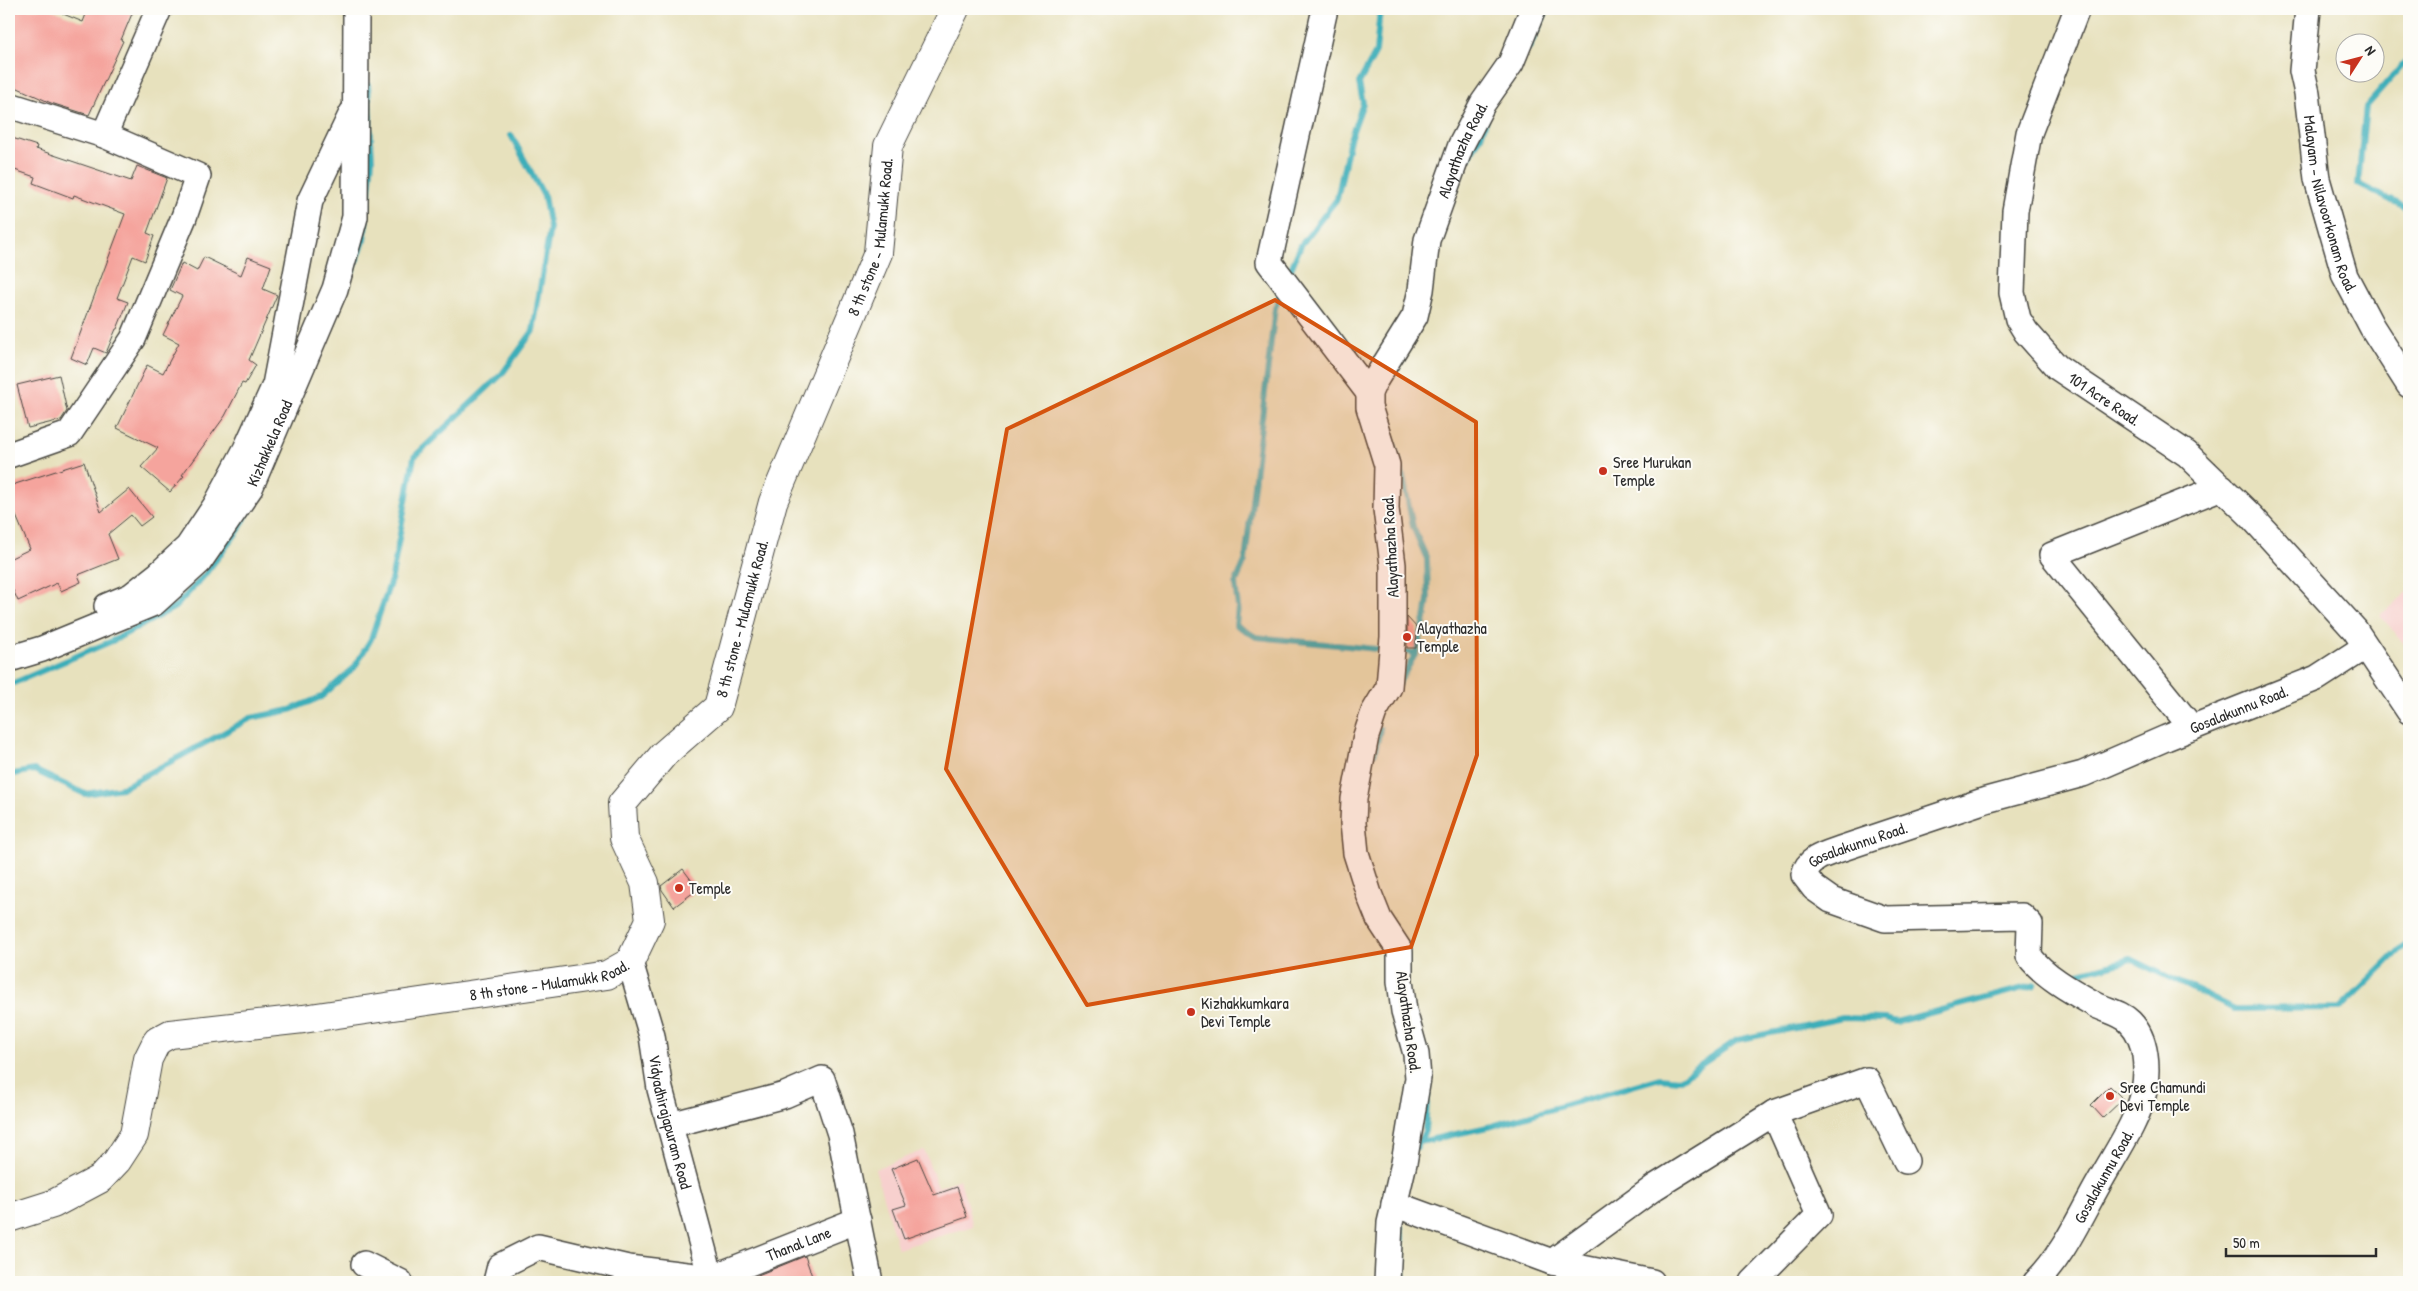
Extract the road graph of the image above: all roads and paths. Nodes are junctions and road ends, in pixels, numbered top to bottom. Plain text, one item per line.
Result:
1 (158, 9) edge
2 (356, 9) edge
3 (955, 9) edge
4 (1325, 9) edge
5 (1533, 9) edge
6 (2077, 9) edge
7 (2308, 9) edge
8 (9, 106) edge
9 (356, 106) junction
10 (104, 135) junction
11 (2409, 385) edge
12 (1370, 393) junction
13 (9, 455) edge
14 (2222, 487) junction
15 (9, 642) edge
16 (2365, 647) junction
17 (9, 658) edge
18 (2409, 711) edge
19 (2192, 728) junction
20 (630, 962) junction
21 (1774, 1113) junction
22 (670, 1125) junction
23 (1906, 1161) dead end
24 (1394, 1204) junction
25 (9, 1218) edge
26 (858, 1220) junction
27 (1552, 1262) junction
28 (364, 1264) dead end
29 (711, 1280) edge
30 (400, 1282) edge
31 (496, 1282) edge
32 (870, 1282) edge
33 (1387, 1282) edge
34 (1652, 1282) edge
35 (1753, 1282) edge
36 (2036, 1282) edge

1 - 10 street
2 - 9 street, Kizhakkela Road
3 - 20 main road, 8 th stone - Mulamukk Road.
4 - 12 street
5 - 12 street, Alayathazha Road.
6 - 14 street, 101 Acre Road.
7 - 11 street, Malayam - Nilavoorkonam Road.
8 - 10 street
9 - 15 street, Kizhakkela Road
9 - 17 street, Kizhakkela Road
10 - 13 street
12 - 24 street, Alayathazha Road.
14 - 16 street, 101 Acre Road.
14 - 19 street
16 - 18 street, 101 Acre Road.
16 - 19 street, Gosalakunnu Road.
19 - 36 street, Gosalakunnu Road.
20 - 22 street, Vidyadhirajapuram Road
20 - 25 main road, 8 th stone - Mulamukk Road.
21 - 23 street
21 - 27 street
21 - 35 street
22 - 26 street
22 - 29 street, Vidyadhirajapuram Road
24 - 27 street
24 - 33 street, Alayathazha Road.
26 - 29 street, Thanal Lane
26 - 32 street
27 - 34 street
28 - 30 street
29 - 31 street

